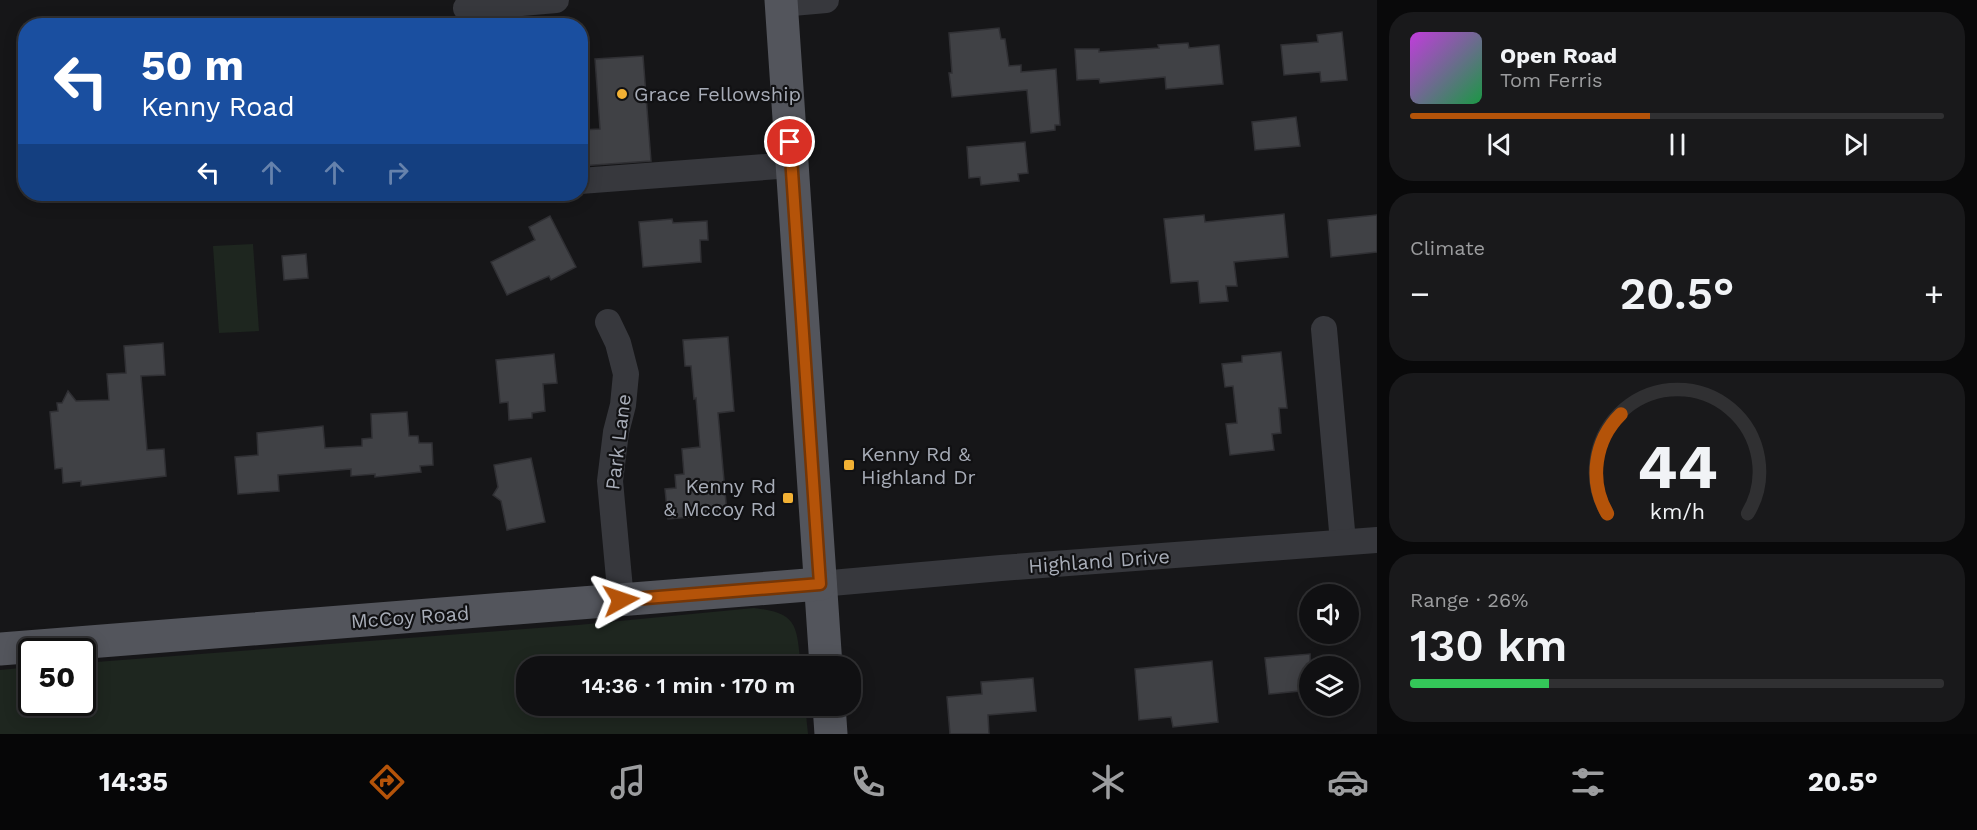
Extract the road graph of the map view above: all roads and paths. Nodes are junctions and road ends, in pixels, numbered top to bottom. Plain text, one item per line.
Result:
1 (556, 0) edge
2 (826, 0) edge
3 (781, 2) edge
4 (466, 8) dead end
5 (792, 165) junction
6 (588, 180) edge
7 (608, 322) dead end
8 (1324, 328) dead end
9 (1377, 540) edge
10 (1342, 542) junction
11 (820, 584) junction
12 (621, 600) junction
13 (0, 649) edge
14 (825, 656) edge
15 (830, 716) edge
16 (831, 734) edge

1 - 4 street
2 - 3 street
3 - 5 main road
5 - 6 street
5 - 11 main road
7 - 12 street, Park Lane
8 - 10 street
9 - 10 street, Highland Drive
10 - 11 street, Highland Drive
11 - 12 main road, McCoy Road
11 - 14 main road
12 - 13 main road, McCoy Road
15 - 16 main road

